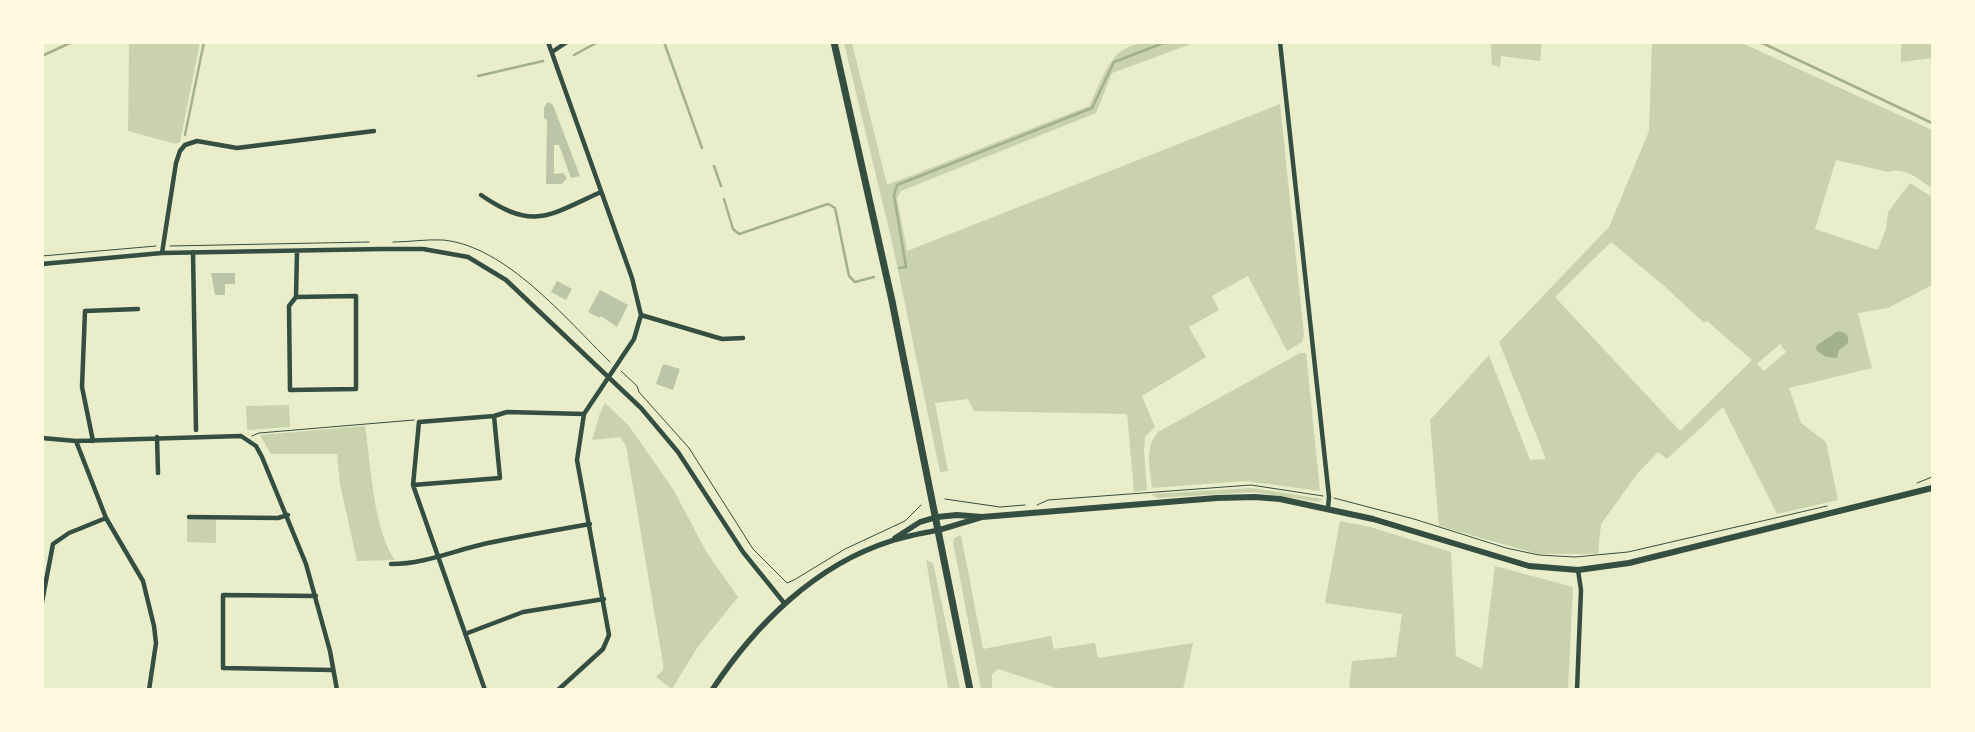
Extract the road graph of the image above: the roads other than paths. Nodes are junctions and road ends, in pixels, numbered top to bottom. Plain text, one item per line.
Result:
1 (548, 42) edge
2 (567, 42) edge
3 (834, 42) edge
4 (1280, 42) edge
5 (552, 52) junction
6 (374, 131) dead end
7 (601, 192) junction
8 (481, 195) dead end
9 (297, 251) junction
10 (193, 252) junction
11 (162, 253) junction
12 (42, 264) edge
13 (296, 297) junction
14 (138, 309) dead end
15 (641, 315) junction
16 (743, 338) dead end
17 (609, 378) junction
18 (584, 414) junction
19 (494, 416) junction
20 (196, 430) dead end
21 (158, 437) junction
22 (42, 438) edge
23 (76, 441) junction
24 (93, 441) junction
25 (158, 473) dead end
26 (412, 485) junction
27 (1932, 488) edge
28 (1328, 508) junction
29 (288, 515) junction
30 (189, 517) dead end
31 (937, 517) junction
32 (982, 517) junction
33 (106, 518) junction
34 (590, 524) junction
35 (939, 530) junction
36 (891, 541) junction
37 (438, 557) junction
38 (390, 564) dead end
39 (1578, 570) junction
40 (316, 596) junction
41 (604, 599) junction
42 (42, 602) edge
43 (785, 604) junction
44 (465, 634) junction
45 (333, 670) junction
46 (149, 690) edge
47 (337, 690) edge
48 (485, 690) edge
49 (558, 690) edge
50 (712, 690) edge
51 (970, 690) edge
52 (1577, 690) edge

1 - 5 street
2 - 5 street
3 - 31 main road
4 - 28 street
5 - 7 street
6 - 11 street
7 - 8 street
7 - 15 street
9 - 10 street
9 - 13 street
9 - 17 street
10 - 11 street
10 - 20 street
11 - 12 street
13 - 13 street
14 - 24 street
15 - 16 street
15 - 17 street
17 - 18 street
17 - 43 street
18 - 19 street
18 - 34 street
19 - 26 street
19 - 26 street
21 - 24 street
21 - 25 street
21 - 29 street
22 - 23 street
23 - 24 street
23 - 33 street
26 - 37 street
27 - 39 main road
28 - 32 main road
28 - 39 main road
29 - 30 street
29 - 40 street
31 - 32 main road
31 - 35 main road
31 - 36 street
32 - 35 main road
33 - 42 street
33 - 46 street
34 - 37 street
34 - 41 street
35 - 36 street
35 - 51 main road
36 - 43 street
37 - 38 street
37 - 44 street
39 - 52 street
40 - 45 street
40 - 45 street
41 - 44 street
41 - 49 street
43 - 50 street
44 - 48 street
45 - 47 street

